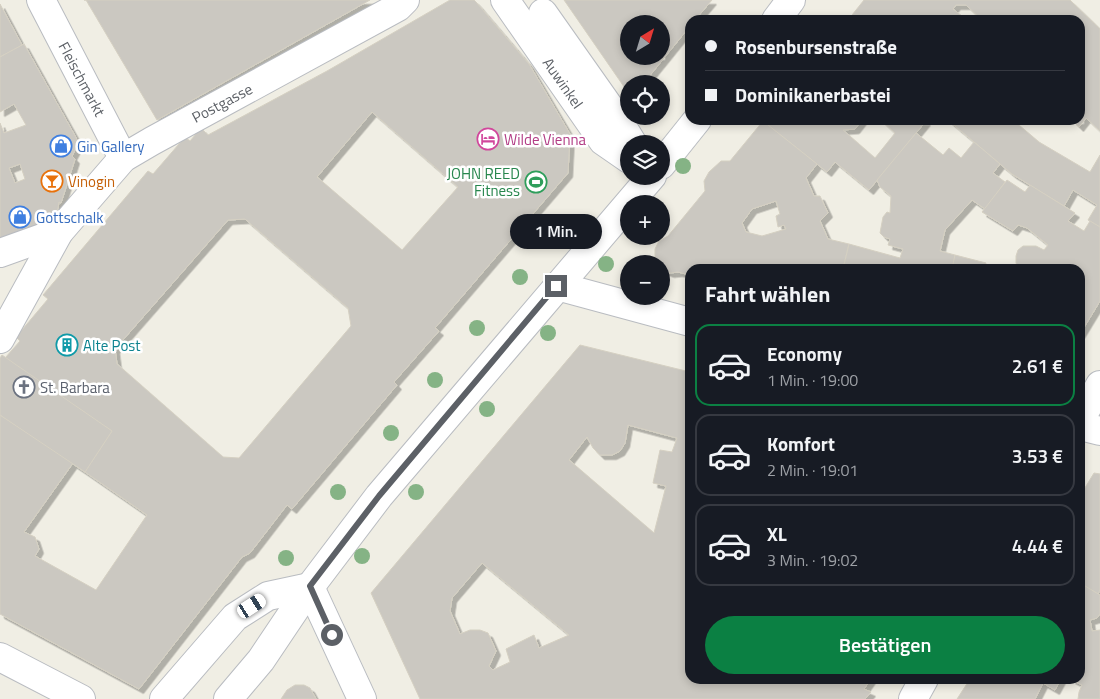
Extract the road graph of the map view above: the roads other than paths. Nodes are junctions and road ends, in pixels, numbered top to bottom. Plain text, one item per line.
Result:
1 (41, 0) edge
2 (405, 0) edge
3 (505, 0) edge
4 (792, 0) edge
5 (543, 12) dead end
6 (780, 15) edge
7 (693, 125) edge
8 (627, 135) edge
9 (620, 153) edge
10 (670, 154) edge
11 (123, 158) junction
12 (644, 185) edge
13 (59, 232) junction
14 (0, 253) edge
15 (556, 286) junction
16 (685, 321) edge
17 (0, 339) edge
18 (1100, 385) edge
19 (1085, 411) edge
20 (1085, 427) edge
21 (1100, 431) edge
22 (310, 586) junction
23 (0, 657) edge
24 (921, 684) edge
25 (81, 699) edge
26 (164, 699) edge
27 (228, 699) edge
28 (362, 699) edge
29 (913, 699) edge

1 - 11 street, Fleischmarkt
2 - 11 street, Postgasse
3 - 9 street, Auwinkel
4 - 6 street
5 - 8 street
7 - 10 street
11 - 13 street, Postgasse
12 - 15 street
13 - 14 street, Postgasse
13 - 17 street, Postgasse
15 - 16 street
15 - 22 street
18 - 19 street
20 - 21 street
22 - 26 street
22 - 27 street
22 - 28 street
23 - 25 street
24 - 29 street

